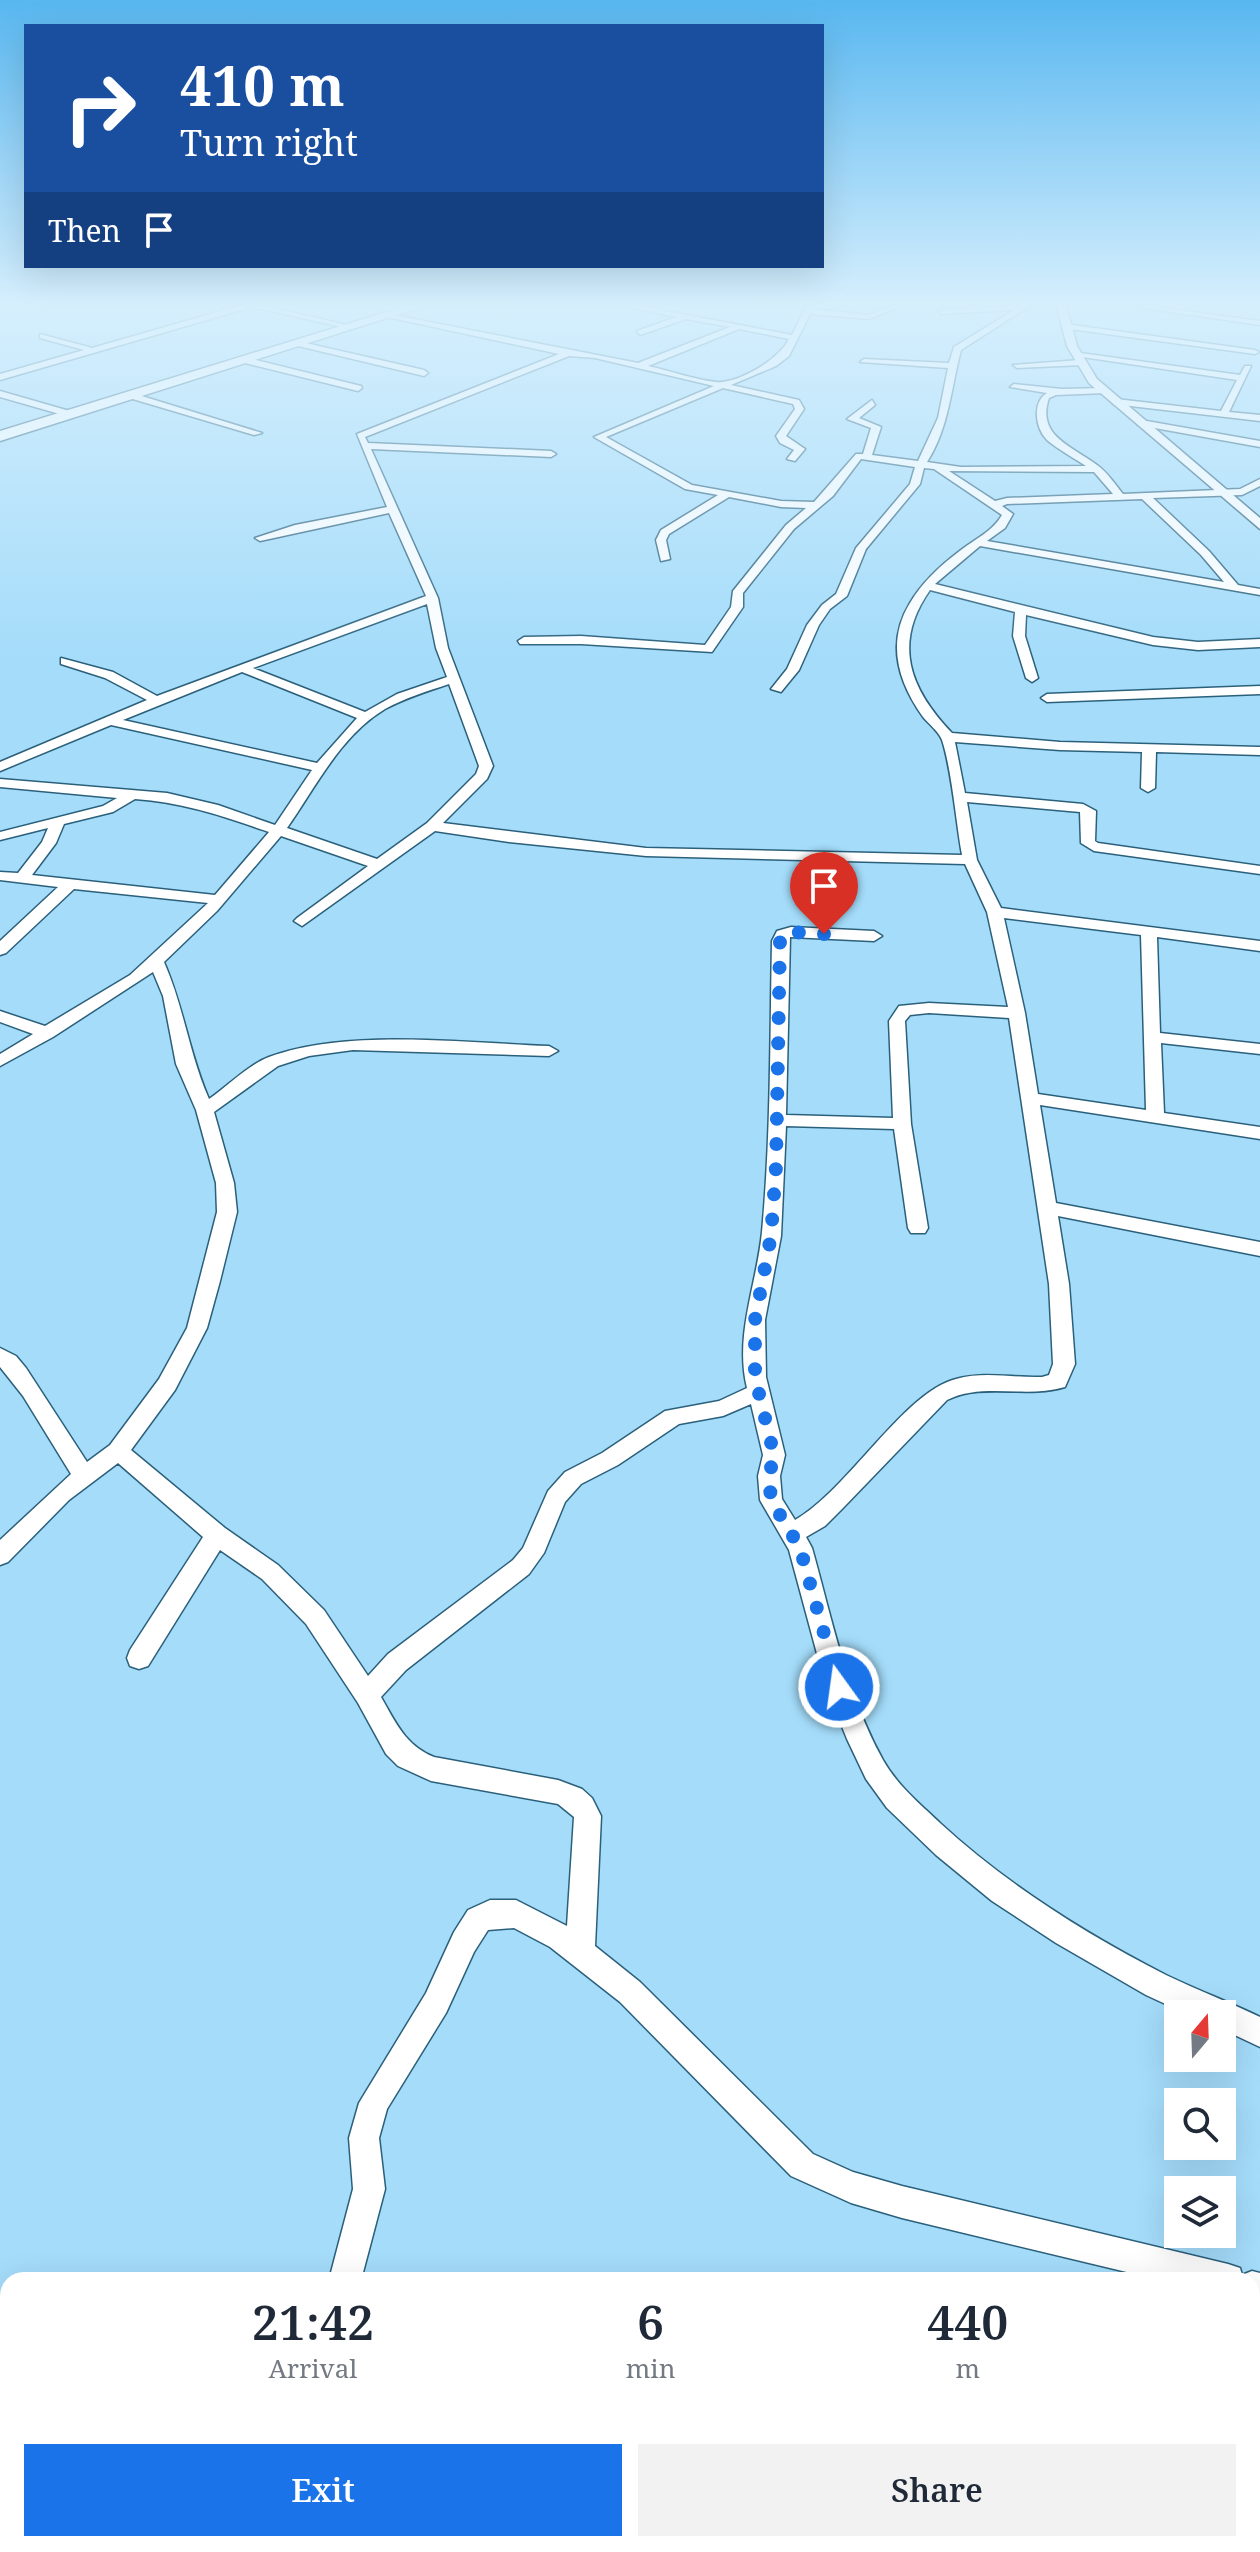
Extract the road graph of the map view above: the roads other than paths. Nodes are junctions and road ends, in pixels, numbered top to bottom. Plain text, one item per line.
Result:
1 (41, 423) edge
2 (224, 423) edge
3 (389, 423) edge
4 (631, 423) edge
5 (790, 423) edge
6 (864, 423) edge
7 (941, 423) edge
8 (1045, 423) edge
9 (1141, 423) joint
10 (257, 433) dead end
11 (0, 436) edge
12 (1260, 444) edge
13 (365, 446) junction
14 (551, 454) dead end
15 (867, 456) junction
16 (792, 459) dead end
17 (921, 466) junction
18 (939, 469) junction
19 (1097, 469) junction
20 (1260, 482) edge
21 (1225, 493) junction
22 (727, 494) junction
23 (1121, 497) junction
24 (1146, 497) junction
25 (1001, 502) junction
26 (815, 505) junction
27 (393, 509) junction
28 (1260, 525) edge
29 (260, 538) dead end
30 (980, 543) junction
31 (665, 559) dead end
32 (928, 586) junction
33 (1236, 589) junction
34 (1260, 592) edge
35 (432, 598) junction
36 (1021, 610) junction
37 (524, 641) dead end
38 (1260, 643) edge
39 (65, 661) dead end
40 (242, 668) junction
41 (1032, 678) dead end
42 (452, 679) junction
43 (777, 689) dead end
44 (1260, 690) edge
45 (1047, 698) dead end
46 (157, 701) junction
47 (366, 717) junction
48 (112, 721) junction
49 (948, 737) junction
50 (1149, 749) junction
51 (1260, 751) edge
52 (0, 767) edge
53 (320, 768) junction
54 (0, 783) edge
55 (1148, 788) dead end
56 (133, 794) junction
57 (961, 797) junction
58 (58, 821) junction
59 (432, 826) junction
60 (278, 830) junction
61 (0, 836) edge
62 (970, 860) junction
63 (376, 864) junction
64 (1260, 870) edge
65 (0, 876) edge
66 (22, 878) junction
67 (71, 883) junction
68 (219, 900) junction
69 (995, 912) junction
70 (302, 921) dead end
71 (1149, 933) junction
72 (874, 936) dead end
73 (1260, 946) edge
74 (0, 950) edge
75 (156, 962) junction
76 (1017, 1013) junction
77 (0, 1016) edge
78 (47, 1033) junction
79 (1152, 1037) junction
80 (1260, 1049) edge
81 (549, 1051) dead end
82 (0, 1061) edge
83 (1029, 1098) junction
84 (205, 1110) junction
85 (1155, 1117) junction
86 (775, 1120) junction
87 (902, 1124) junction
88 (1260, 1133) edge
89 (1046, 1207) junction
90 (918, 1228) dead end
91 (1260, 1249) edge
92 (0, 1356) edge
93 (751, 1401) junction
94 (118, 1451) junction
95 (83, 1475) junction
96 (791, 1534) junction
97 (217, 1535) junction
98 (0, 1555) edge
99 (139, 1658) dead end
100 (367, 1695) junction
101 (580, 1953) junction
102 (1190, 2000) edge
103 (1236, 2021) edge
104 (1260, 2032) edge
105 (347, 2272) edge
106 (1195, 2272) edge

1 - 11 highway
2 - 10 street
3 - 13 street
4 - 22 street
5 - 16 street
6 - 15 street
7 - 17 street
8 - 19 street
9 - 12 street
9 - 21 street
13 - 14 street
13 - 27 street
15 - 17 street
15 - 26 street
17 - 18 street
17 - 43 street
18 - 19 street
18 - 25 street
19 - 23 street
20 - 21 street
21 - 24 street
21 - 28 street
22 - 26 street
22 - 31 street
23 - 24 street
23 - 25 street
24 - 33 street
25 - 30 street
26 - 37 street
27 - 29 street
27 - 35 street
30 - 32 street
30 - 33 street
32 - 36 street
32 - 49 street
33 - 34 street
35 - 40 street
35 - 42 street
36 - 38 street
36 - 41 street
39 - 46 street
40 - 46 street
40 - 47 street
42 - 47 street
42 - 59 street
44 - 45 street
46 - 48 street
47 - 53 street
48 - 52 street
48 - 53 street
49 - 50 street
49 - 57 street
50 - 51 street
50 - 55 street
53 - 60 street
54 - 56 street
56 - 58 street
56 - 60 street
57 - 62 street
57 - 64 street
58 - 61 street
58 - 66 street
59 - 62 street
59 - 63 street
60 - 63 street
60 - 68 street
62 - 69 street
63 - 70 street
65 - 66 street
66 - 67 street
67 - 68 street
67 - 74 street
68 - 75 street
69 - 71 street
69 - 76 street
71 - 73 street
71 - 79 street
72 - 86 street
75 - 78 street
75 - 84 street
76 - 83 street
76 - 87 street
77 - 78 street
78 - 82 street
79 - 80 street
79 - 85 street
81 - 84 street
83 - 85 street
83 - 89 street
84 - 94 street
85 - 88 street
86 - 87 street
86 - 93 street
87 - 90 street
89 - 91 street
89 - 96 street
92 - 95 street
93 - 96 street
93 - 100 street
94 - 95 street
94 - 97 street
95 - 98 street
96 - 102 street
97 - 99 street
97 - 100 street
100 - 101 street
101 - 105 street
101 - 106 street
103 - 104 street

